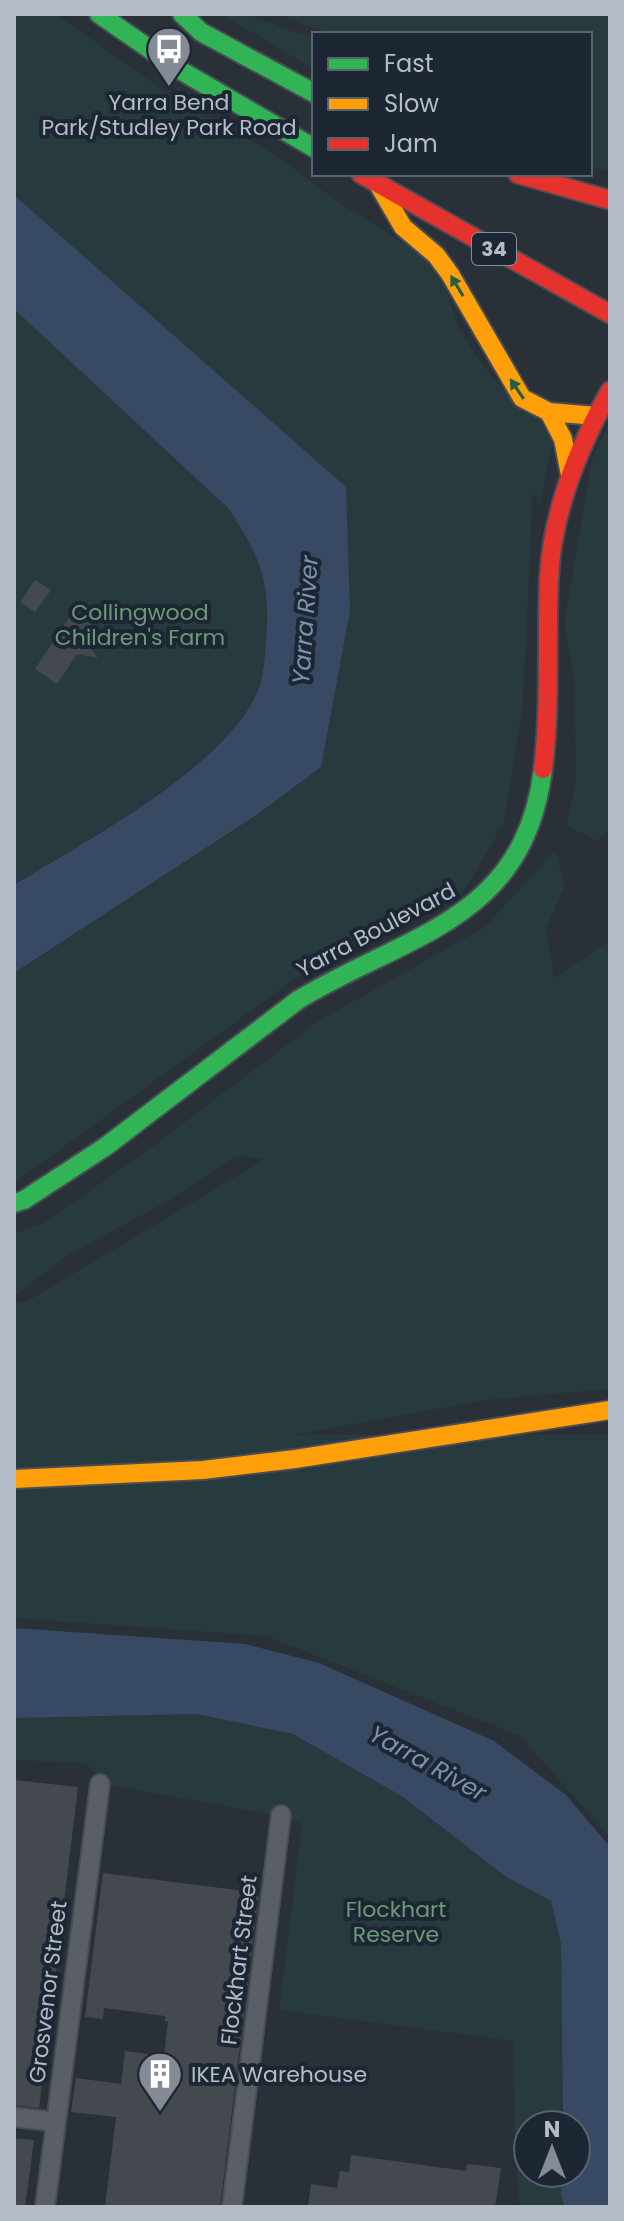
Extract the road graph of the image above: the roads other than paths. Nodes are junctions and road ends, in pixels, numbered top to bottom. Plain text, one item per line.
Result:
1 (99, 14) edge
2 (171, 14) edge
3 (182, 14) edge
4 (201, 32) junction
5 (312, 92) edge
6 (312, 147) edge
7 (364, 176) edge
8 (525, 176) edge
9 (378, 184) junction
10 (610, 200) edge
11 (610, 314) edge
12 (610, 391) edge
13 (549, 412) junction
14 (596, 416) junction
15 (570, 475) junction
16 (14, 1203) edge
17 (610, 1410) edge
18 (14, 1479) edge
19 (100, 1784) dead end
20 (281, 1815) dead end
21 (14, 2117) edge
22 (56, 2122) junction
23 (45, 2207) edge
24 (232, 2207) edge

1 - 6 street
2 - 4 street
3 - 4 street
4 - 5 street
7 - 9 street, 34
8 - 10 street
9 - 11 street, 34
13 -> 9 street
12 - 14 street, Yarra Boulevard
13 - 14 street
13 - 15 street
14 - 15 street, Yarra Boulevard
15 - 16 street, Yarra Boulevard
17 - 18 street
19 - 22 street, Grosvenor Street
20 - 24 street, Flockhart Street
21 - 22 street
22 - 23 street, Grosvenor Street

